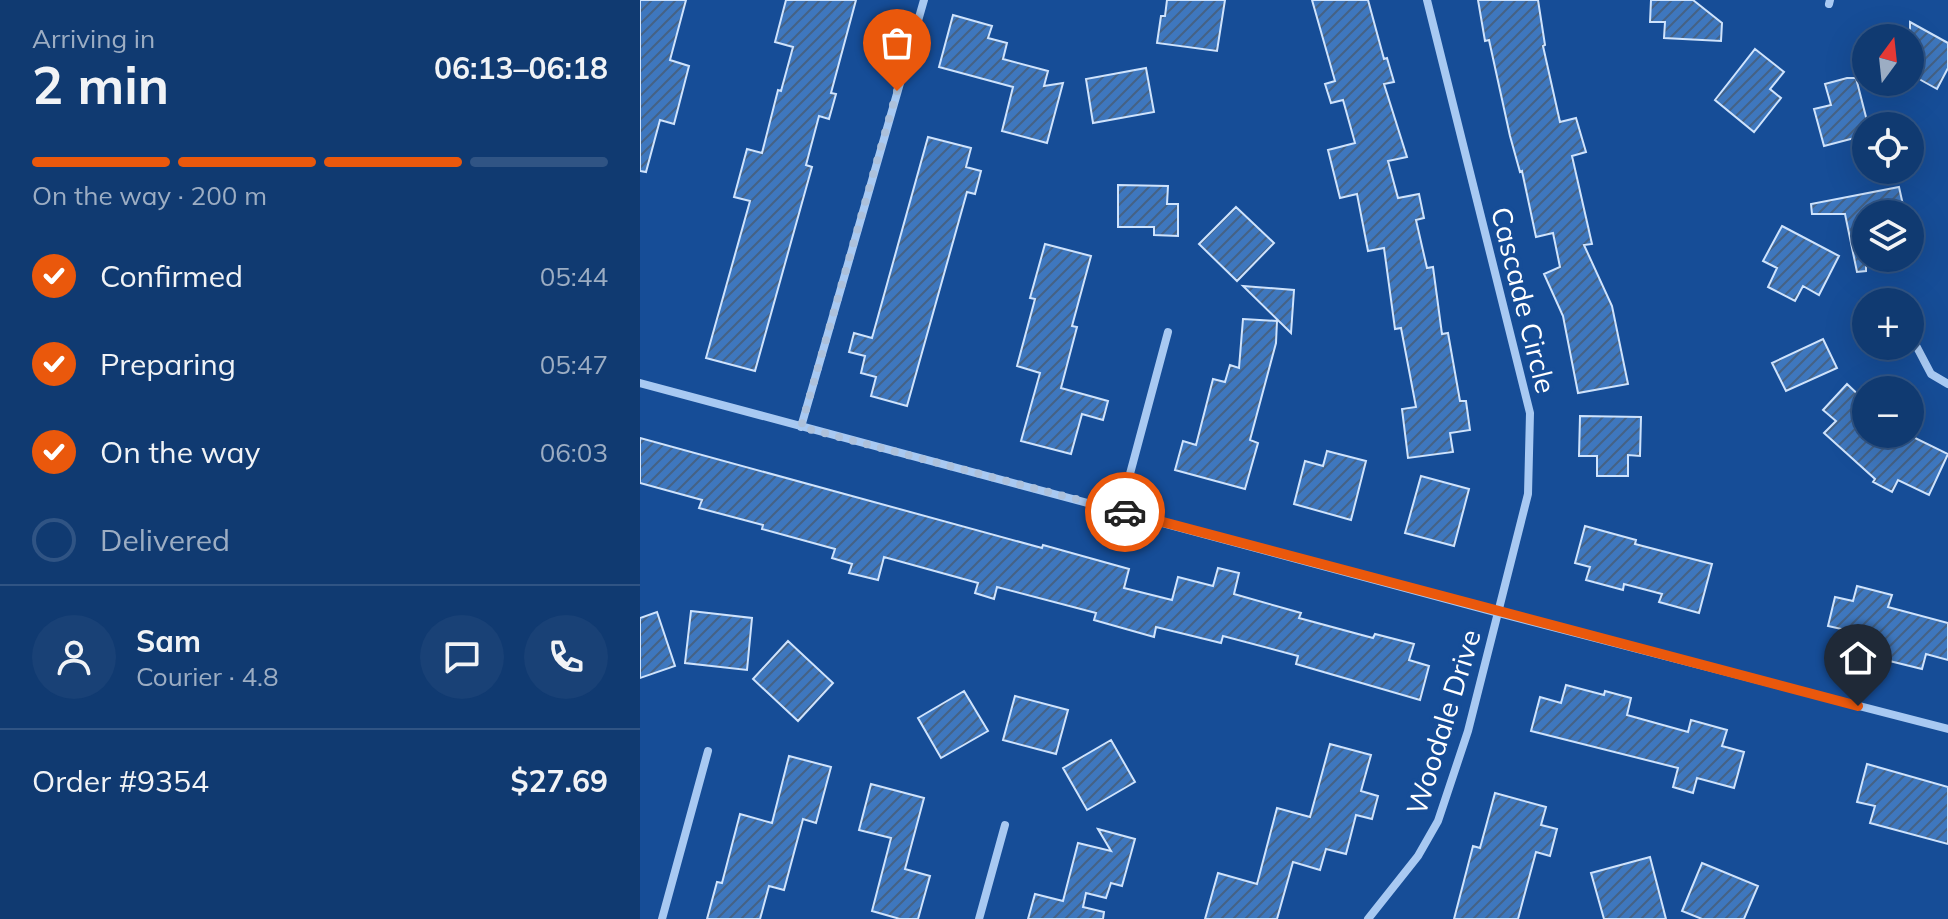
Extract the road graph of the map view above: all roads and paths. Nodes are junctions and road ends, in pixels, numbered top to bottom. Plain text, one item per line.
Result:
1 (924, 0) edge
2 (1427, 0) edge
3 (1168, 332) dead end
4 (1923, 360) edge
5 (640, 383) edge
6 (1948, 384) edge
7 (801, 427) junction
8 (1120, 511) junction
9 (1498, 613) junction
10 (1948, 729) edge
11 (708, 751) dead end
12 (1005, 825) dead end
13 (662, 919) edge
14 (979, 919) edge
15 (1368, 919) edge

1 - 7 street
2 - 9 street, Cascade Circle
3 - 8 street
4 - 6 street
5 - 7 street
7 - 8 street
8 - 9 street
9 - 10 street
9 - 15 street, Woodale Drive
11 - 13 street
12 - 14 street

